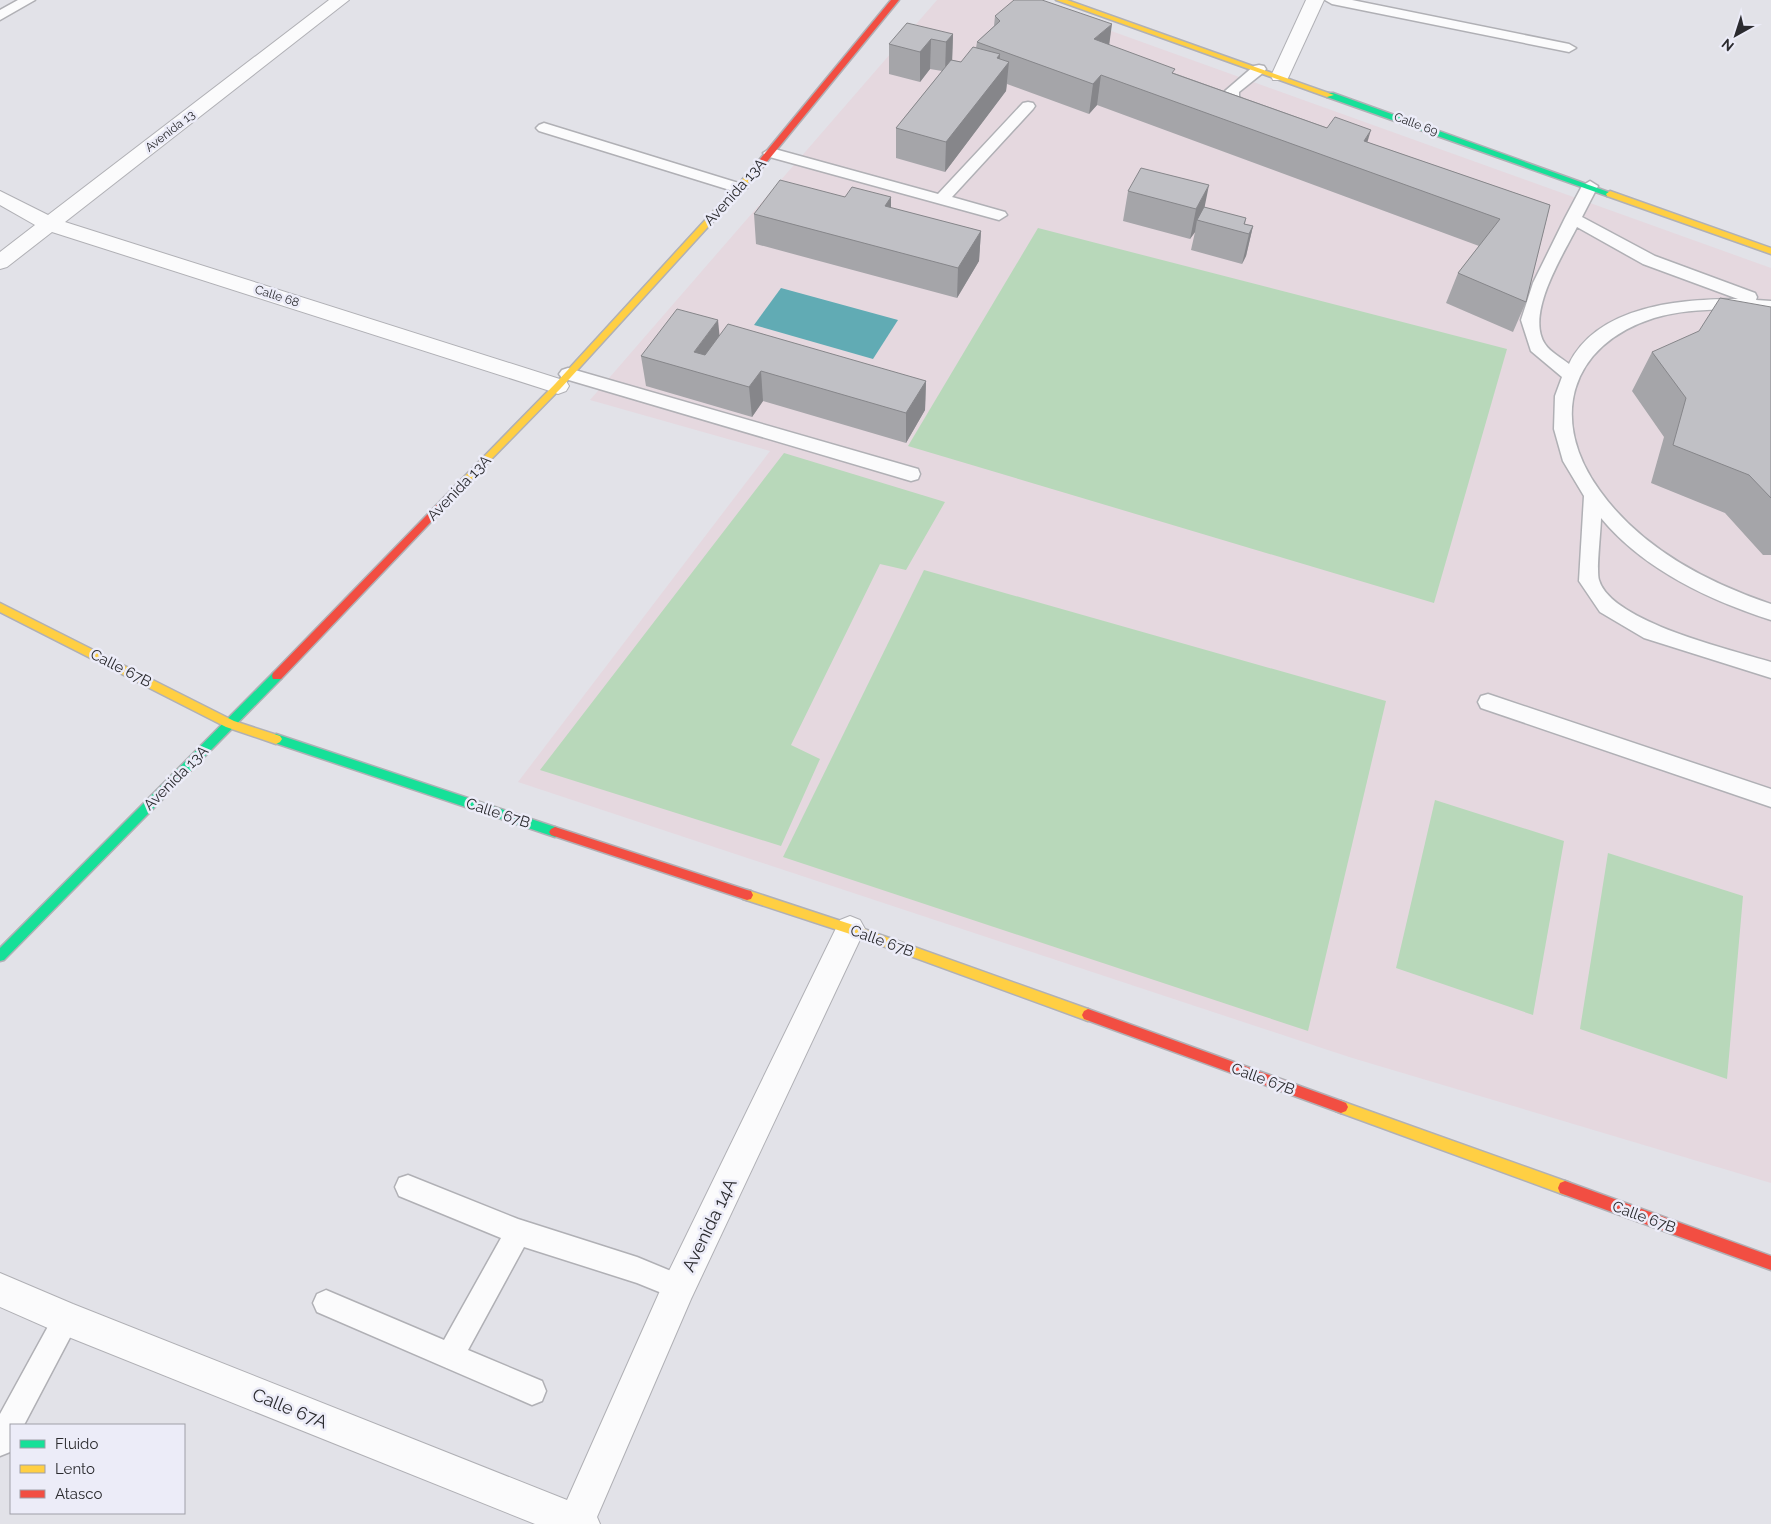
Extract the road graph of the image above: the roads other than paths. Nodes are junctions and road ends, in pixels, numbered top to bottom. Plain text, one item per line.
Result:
1 (28, 0) edge
2 (340, 0) edge
3 (895, 0) edge
4 (1060, 0) edge
5 (1316, 0) edge
6 (1332, 0) edge
7 (0, 16) edge
8 (1569, 48) dead end
9 (1259, 69) junction
10 (1280, 76) junction
11 (1214, 94) edge
12 (1232, 99) junction
13 (1028, 106) dead end
14 (1263, 113) edge
15 (544, 128) dead end
16 (771, 153) junction
17 (1590, 186) junction
18 (739, 188) junction
19 (0, 197) edge
20 (942, 199) junction
21 (999, 215) dead end
22 (1574, 218) junction
23 (49, 224) junction
24 (1771, 251) edge
25 (0, 262) edge
26 (1771, 305) edge
27 (1570, 374) junction
28 (563, 380) junction
29 (911, 474) dead end
30 (1593, 496) junction
31 (0, 607) edge
32 (1771, 612) edge
33 (1771, 670) edge
34 (1488, 702) dead end
35 (230, 724) junction
36 (1771, 798) edge
37 (850, 929) junction
38 (0, 956) edge
39 (408, 1187) dead end
40 (518, 1232) junction
41 (1771, 1263) edge
42 (679, 1287) junction
43 (0, 1290) edge
44 (326, 1303) dead end
45 (66, 1319) junction
46 (450, 1356) junction
47 (532, 1390) dead end
48 (0, 1442) edge
49 (578, 1523) edge

1 - 7 lane
2 - 23 street, Avenida 13
3 - 16 street, Avenida 13A
4 - 9 street, Calle 69
5 - 10 street
6 - 8 lane
9 - 10 street, Calle 69
9 - 12 lane
10 - 17 street, Calle 69
11 - 12 lane
12 - 14 lane
13 - 20 lane
15 - 18 lane
16 - 18 street, Avenida 13A
16 - 20 lane
17 - 22 lane
17 - 24 street, Calle 69
18 - 28 street, Avenida 13A
19 - 23 street, Calle 68
20 - 21 lane
22 - 26 lane
22 - 27 lane
23 - 25 street, Avenida 13
23 - 28 street, Calle 68
26 - 27 lane
27 - 30 lane
28 - 29 lane
28 - 35 street, Avenida 13A
30 - 32 lane
30 - 33 lane
31 - 35 street, Calle 67B
34 - 36 lane
35 - 37 street, Calle 67B
35 - 38 street, Avenida 13A
37 - 41 street, Calle 67B
37 - 42 street, Avenida 14A
39 - 40 lane
40 - 42 lane
40 - 46 lane
42 - 49 street, Avenida 14A
43 - 45 street, Calle 67A
44 - 46 lane
45 - 48 lane
45 - 49 street, Calle 67A
46 - 47 lane

